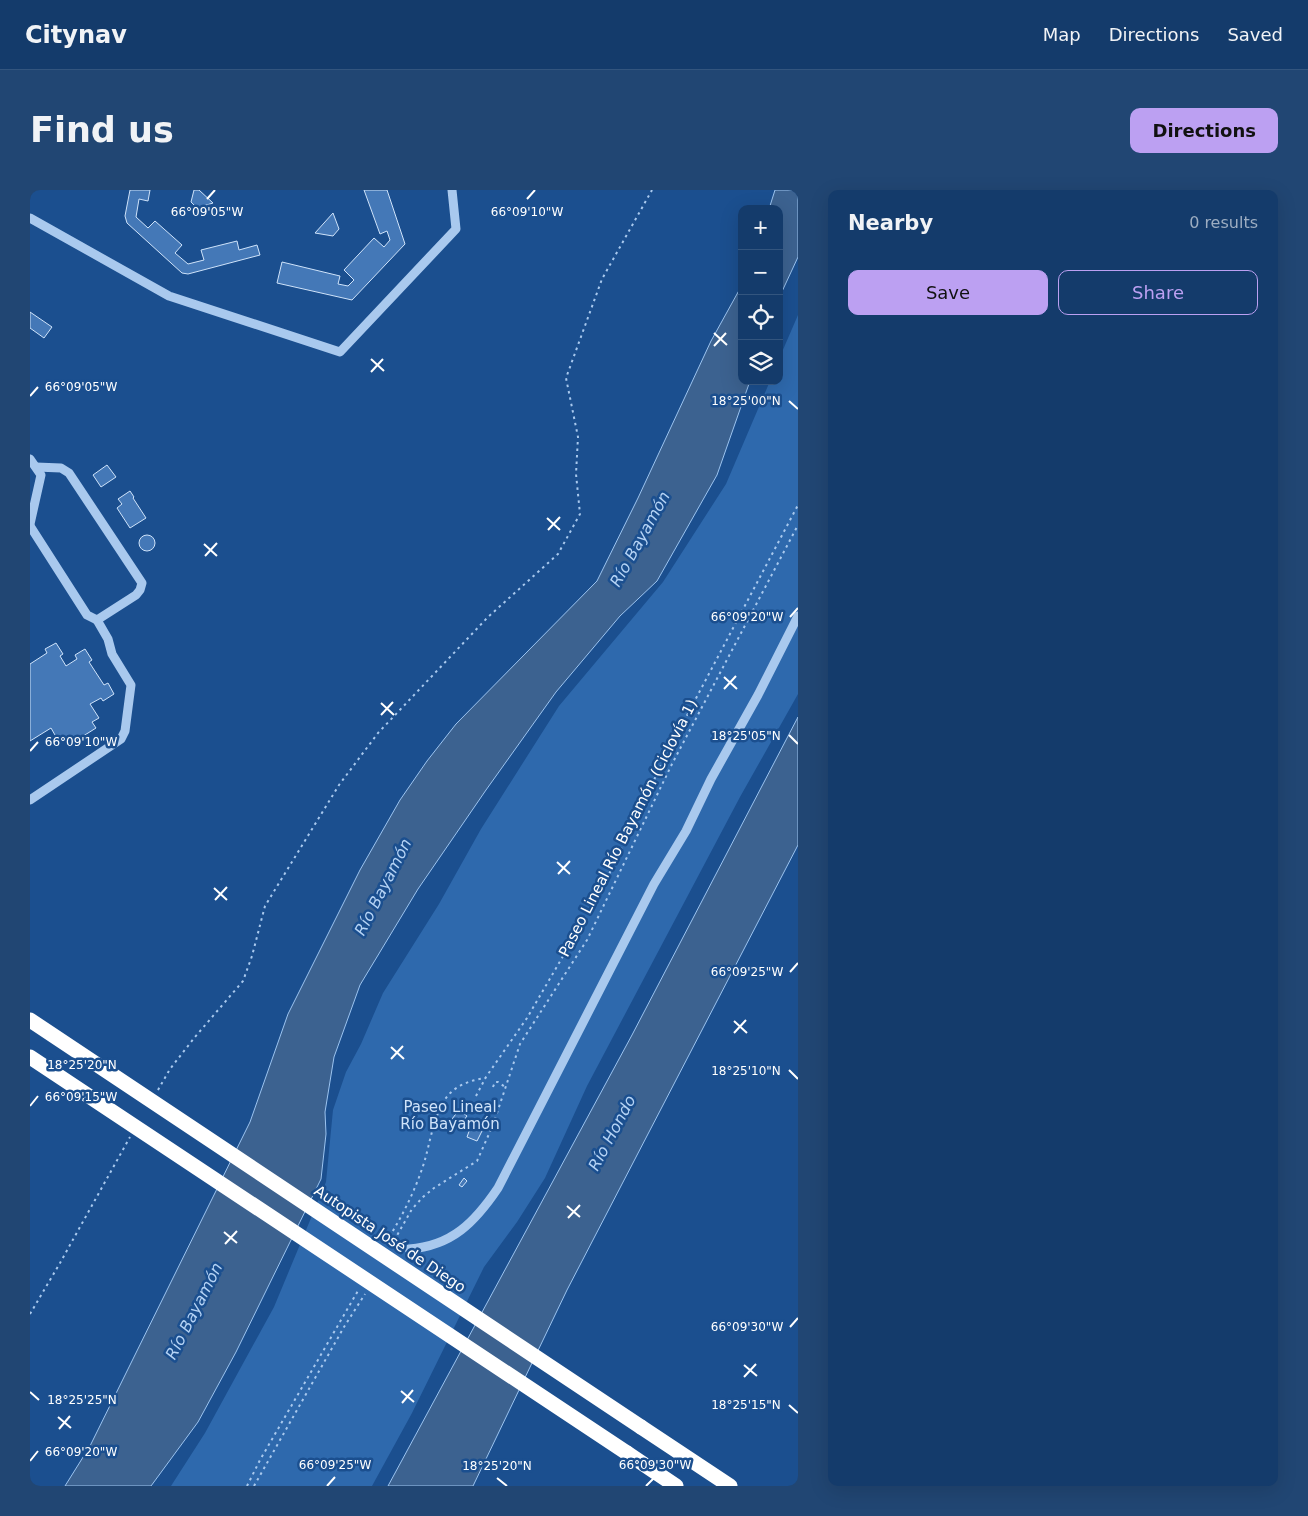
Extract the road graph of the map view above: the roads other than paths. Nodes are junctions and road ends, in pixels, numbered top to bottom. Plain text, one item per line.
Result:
1 (452, 190) edge
2 (30, 218) edge
3 (30, 458) edge
4 (36, 467) junction
5 (30, 525) edge
6 (798, 616) edge
7 (97, 620) junction
8 (30, 800) edge
9 (30, 1020) edge
10 (30, 1057) edge
11 (409, 1248) dead end
12 (643, 1429) junction
13 (676, 1486) edge
14 (715, 1486) edge
15 (730, 1486) edge

1 - 2 lane
3 - 4 lane
4 - 5 lane
4 - 7 lane
5 - 7 lane
6 - 11 lane
7 - 8 lane
9 - 12 highway, Autopista José de Diego, bridge
10 - 13 highway, bridge
12 - 14 highway
12 - 15 highway, Autopista José de Diego

